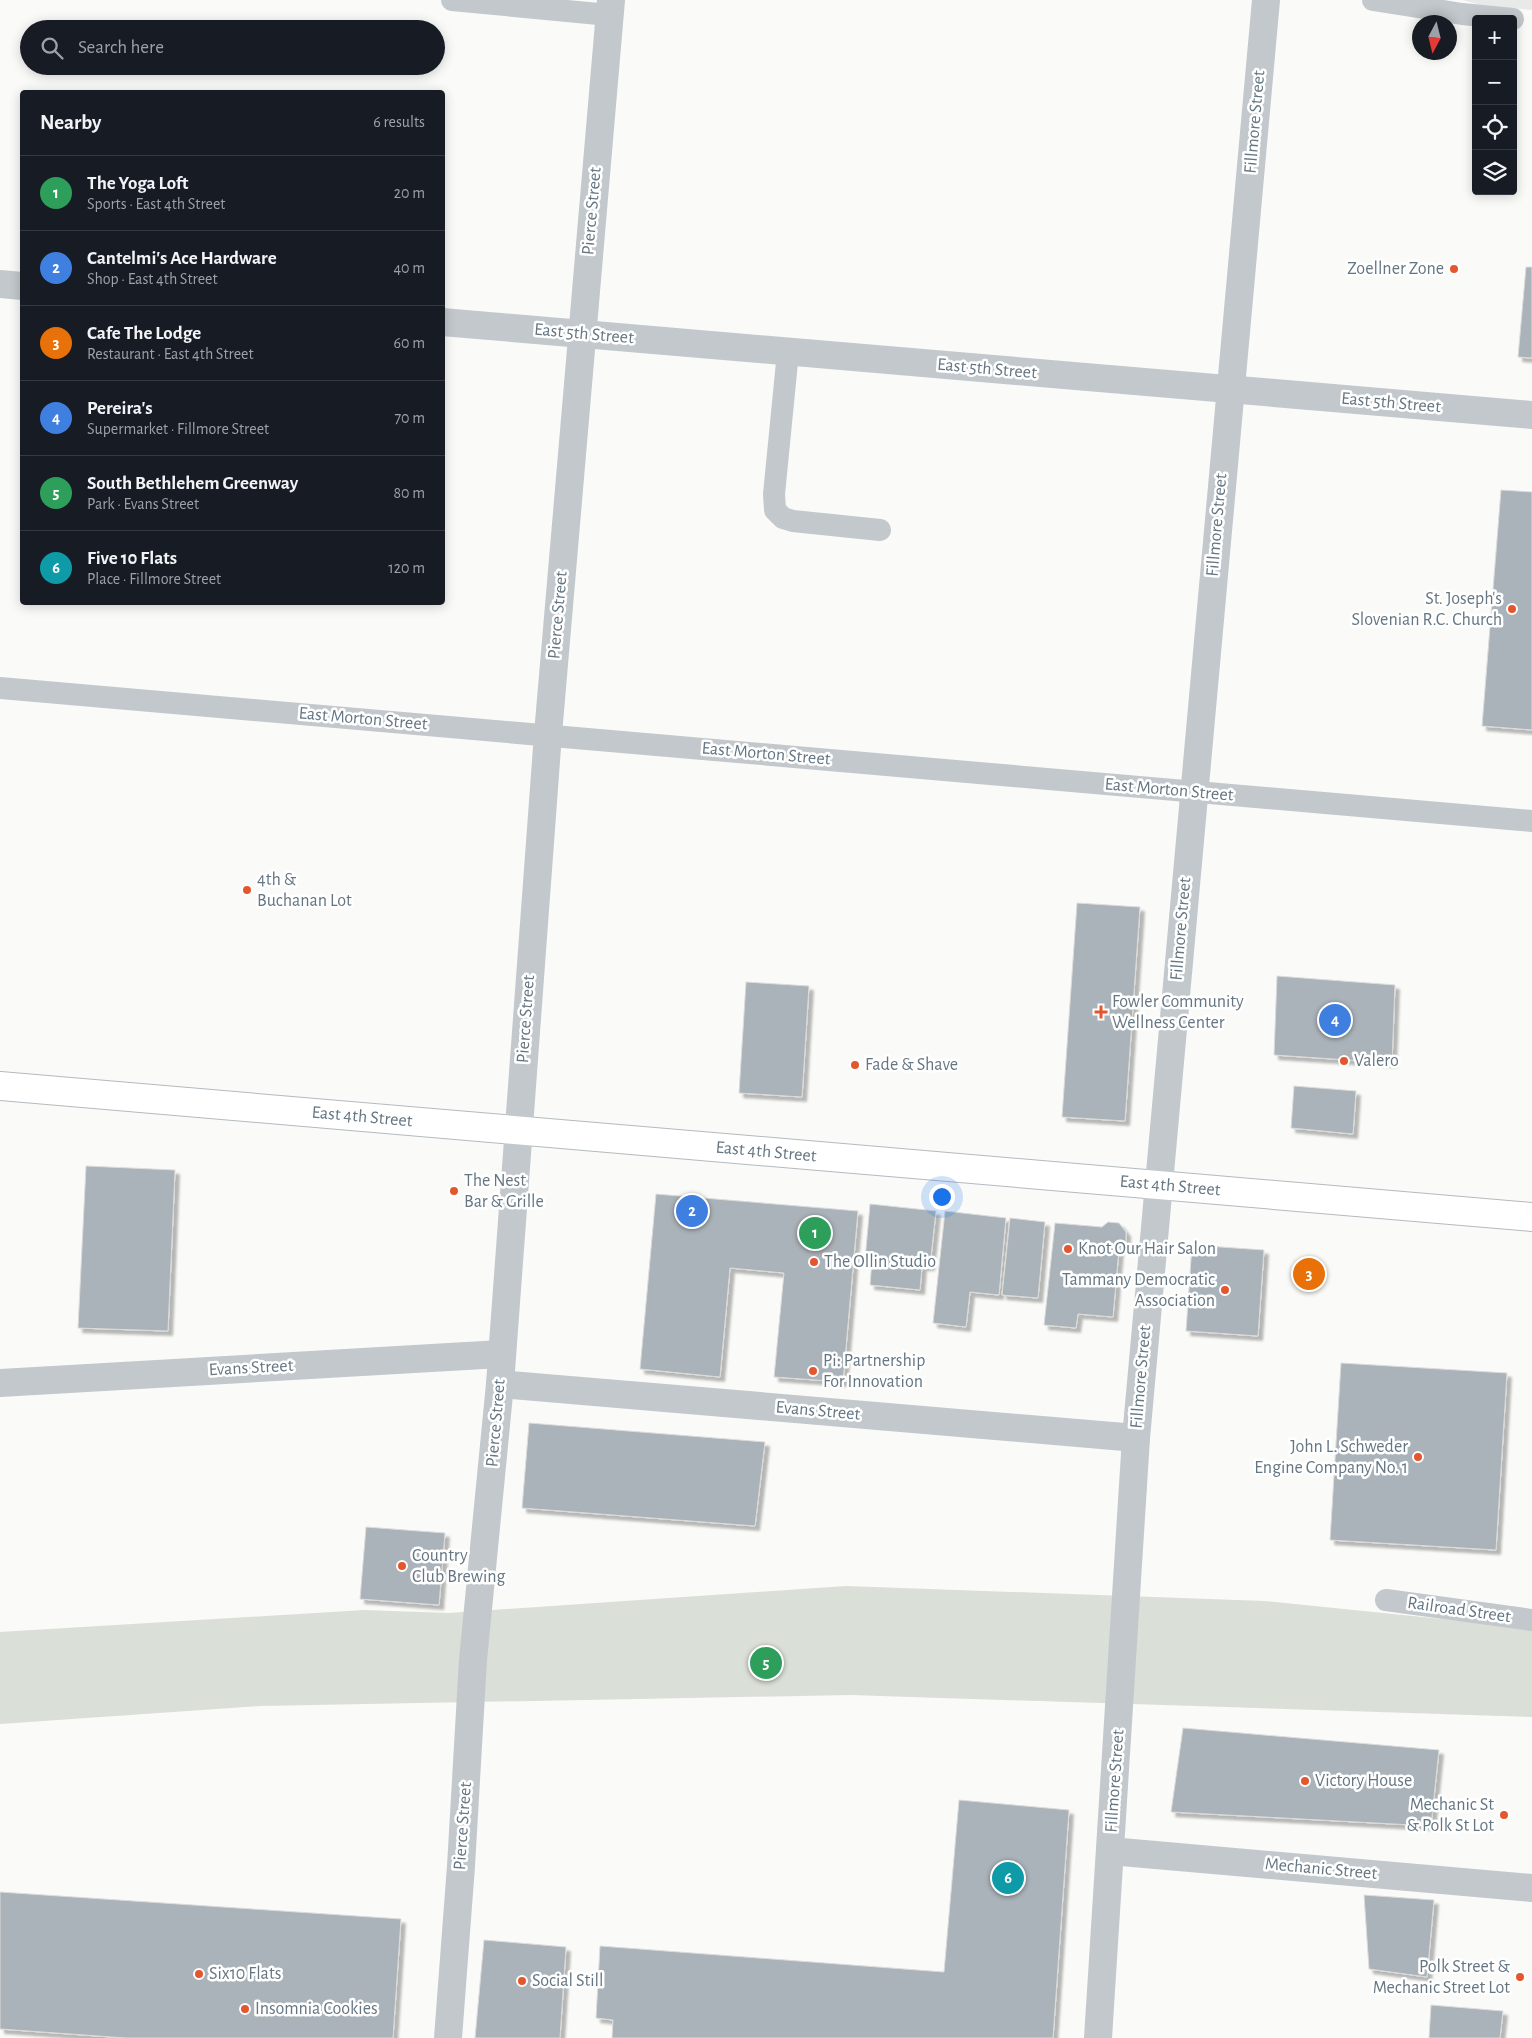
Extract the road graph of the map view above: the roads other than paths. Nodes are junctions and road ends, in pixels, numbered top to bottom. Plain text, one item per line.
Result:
1 (452, 0) edge
2 (1266, 0) edge
3 (1372, 0) edge
4 (610, 8) edge
5 (1472, 15) edge
6 (1517, 19) edge
7 (1532, 20) edge
8 (0, 284) edge
9 (20, 286) edge
10 (445, 322) edge
11 (582, 334) junction
12 (788, 352) junction
13 (1230, 389) junction
14 (1532, 415) edge
15 (880, 530) dead end
16 (0, 688) edge
17 (548, 734) junction
18 (1193, 792) junction
19 (1532, 821) edge
20 (0, 1086) edge
21 (517, 1130) junction
22 (1158, 1185) junction
23 (1532, 1217) edge
24 (501, 1354) junction
25 (0, 1383) edge
26 (500, 1384) junction
27 (1136, 1438) junction
28 (1386, 1600) dead end
29 (1532, 1620) edge
30 (1110, 1851) junction
31 (1532, 1888) edge
32 (448, 2038) edge
33 (1098, 2038) edge

1 - 4 lane
2 - 13 street, Fillmore Street
3 - 5 lane
4 - 11 street, Pierce Street
6 - 7 lane
8 - 9 street
10 - 11 street, East 5th Street
11 - 12 street, East 5th Street
11 - 17 street, Pierce Street
12 - 13 street, East 5th Street
12 - 15 lane
13 - 14 street, East 5th Street
13 - 18 street, Fillmore Street
16 - 17 lane, East Morton Street
17 - 18 lane, East Morton Street
17 - 21 street, Pierce Street
18 - 19 lane, East Morton Street
18 - 22 street, Fillmore Street
20 - 21 main road, East 4th Street
21 - 22 main road, East 4th Street
21 - 24 street, Pierce Street
22 - 23 main road, East 4th Street
22 - 27 street, Fillmore Street
24 - 25 street, Evans Street
24 - 26 street, Pierce Street
26 - 27 street, Evans Street
26 - 32 street, Pierce Street
27 - 30 street, Fillmore Street
28 - 29 lane, Railroad Street
30 - 31 street, Mechanic Street
30 - 33 street, Fillmore Street

